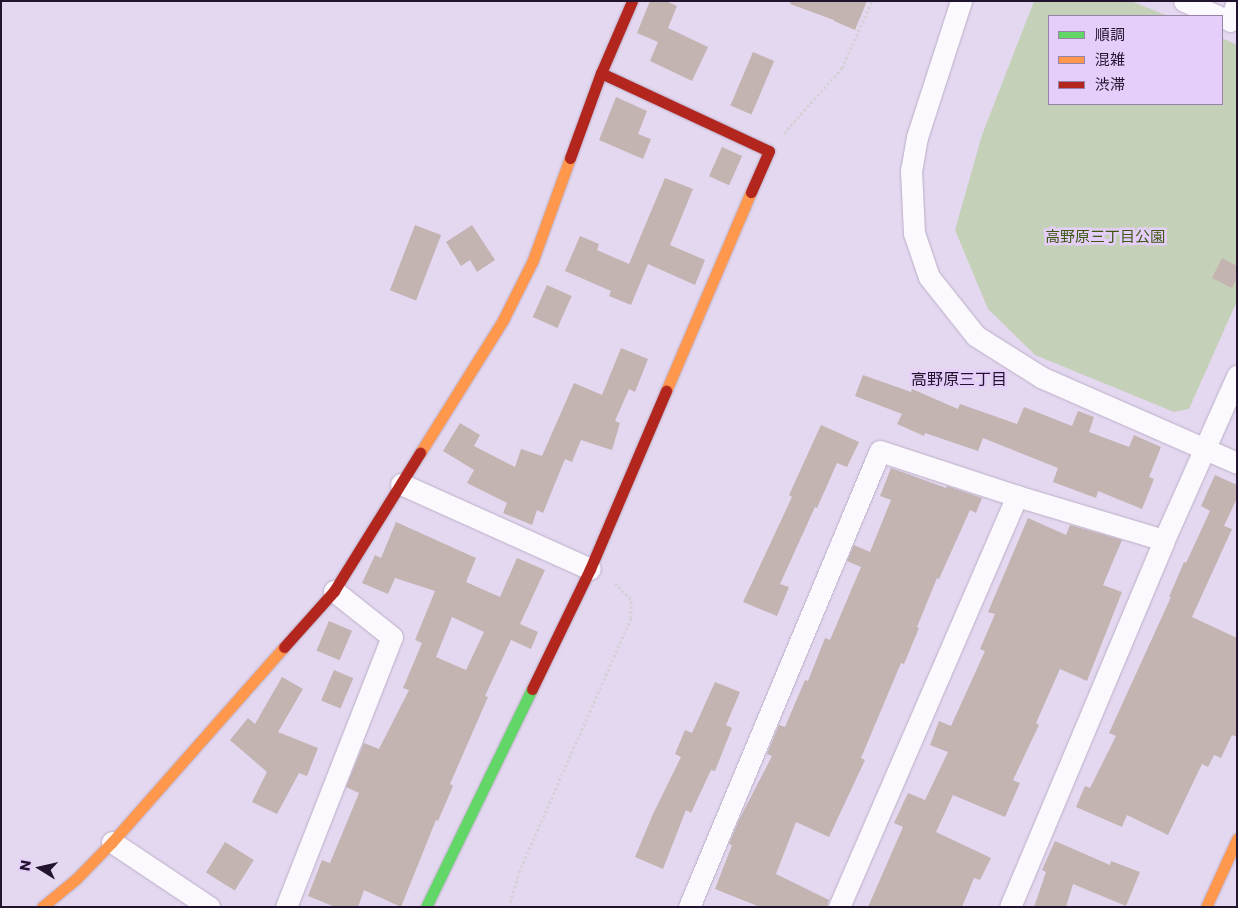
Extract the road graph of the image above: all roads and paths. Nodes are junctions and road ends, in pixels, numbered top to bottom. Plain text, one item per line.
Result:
1 (632, 1) edge
2 (872, 1) edge
3 (961, 1) edge
4 (1184, 1) edge
5 (1229, 16) edge
6 (601, 73) junction
7 (769, 151) junction
8 (1237, 376) edge
9 (1204, 449) junction
10 (1237, 462) edge
11 (401, 484) junction
12 (1017, 496) junction
13 (1164, 540) junction
14 (590, 569) junction
15 (334, 591) junction
16 (1237, 839) edge
17 (112, 842) junction
18 (691, 906) edge
19 (42, 907) edge
20 (209, 907) edge
21 (286, 907) edge
22 (426, 907) edge
23 (509, 907) edge
24 (839, 907) edge
25 (1010, 907) edge
26 (1206, 907) edge

1 - 6 street
2 - 7 path
3 - 9 street
4 - 5 street
6 - 7 street
6 - 11 street
7 - 14 street
8 - 9 street
9 - 10 street
9 - 13 street
11 - 14 street
11 - 15 street
12 - 13 street
12 - 18 street
12 - 24 street
13 - 25 street
14 - 22 street
14 - 23 path
15 - 17 street
15 - 21 street
16 - 26 street
17 - 19 street
17 - 20 street

